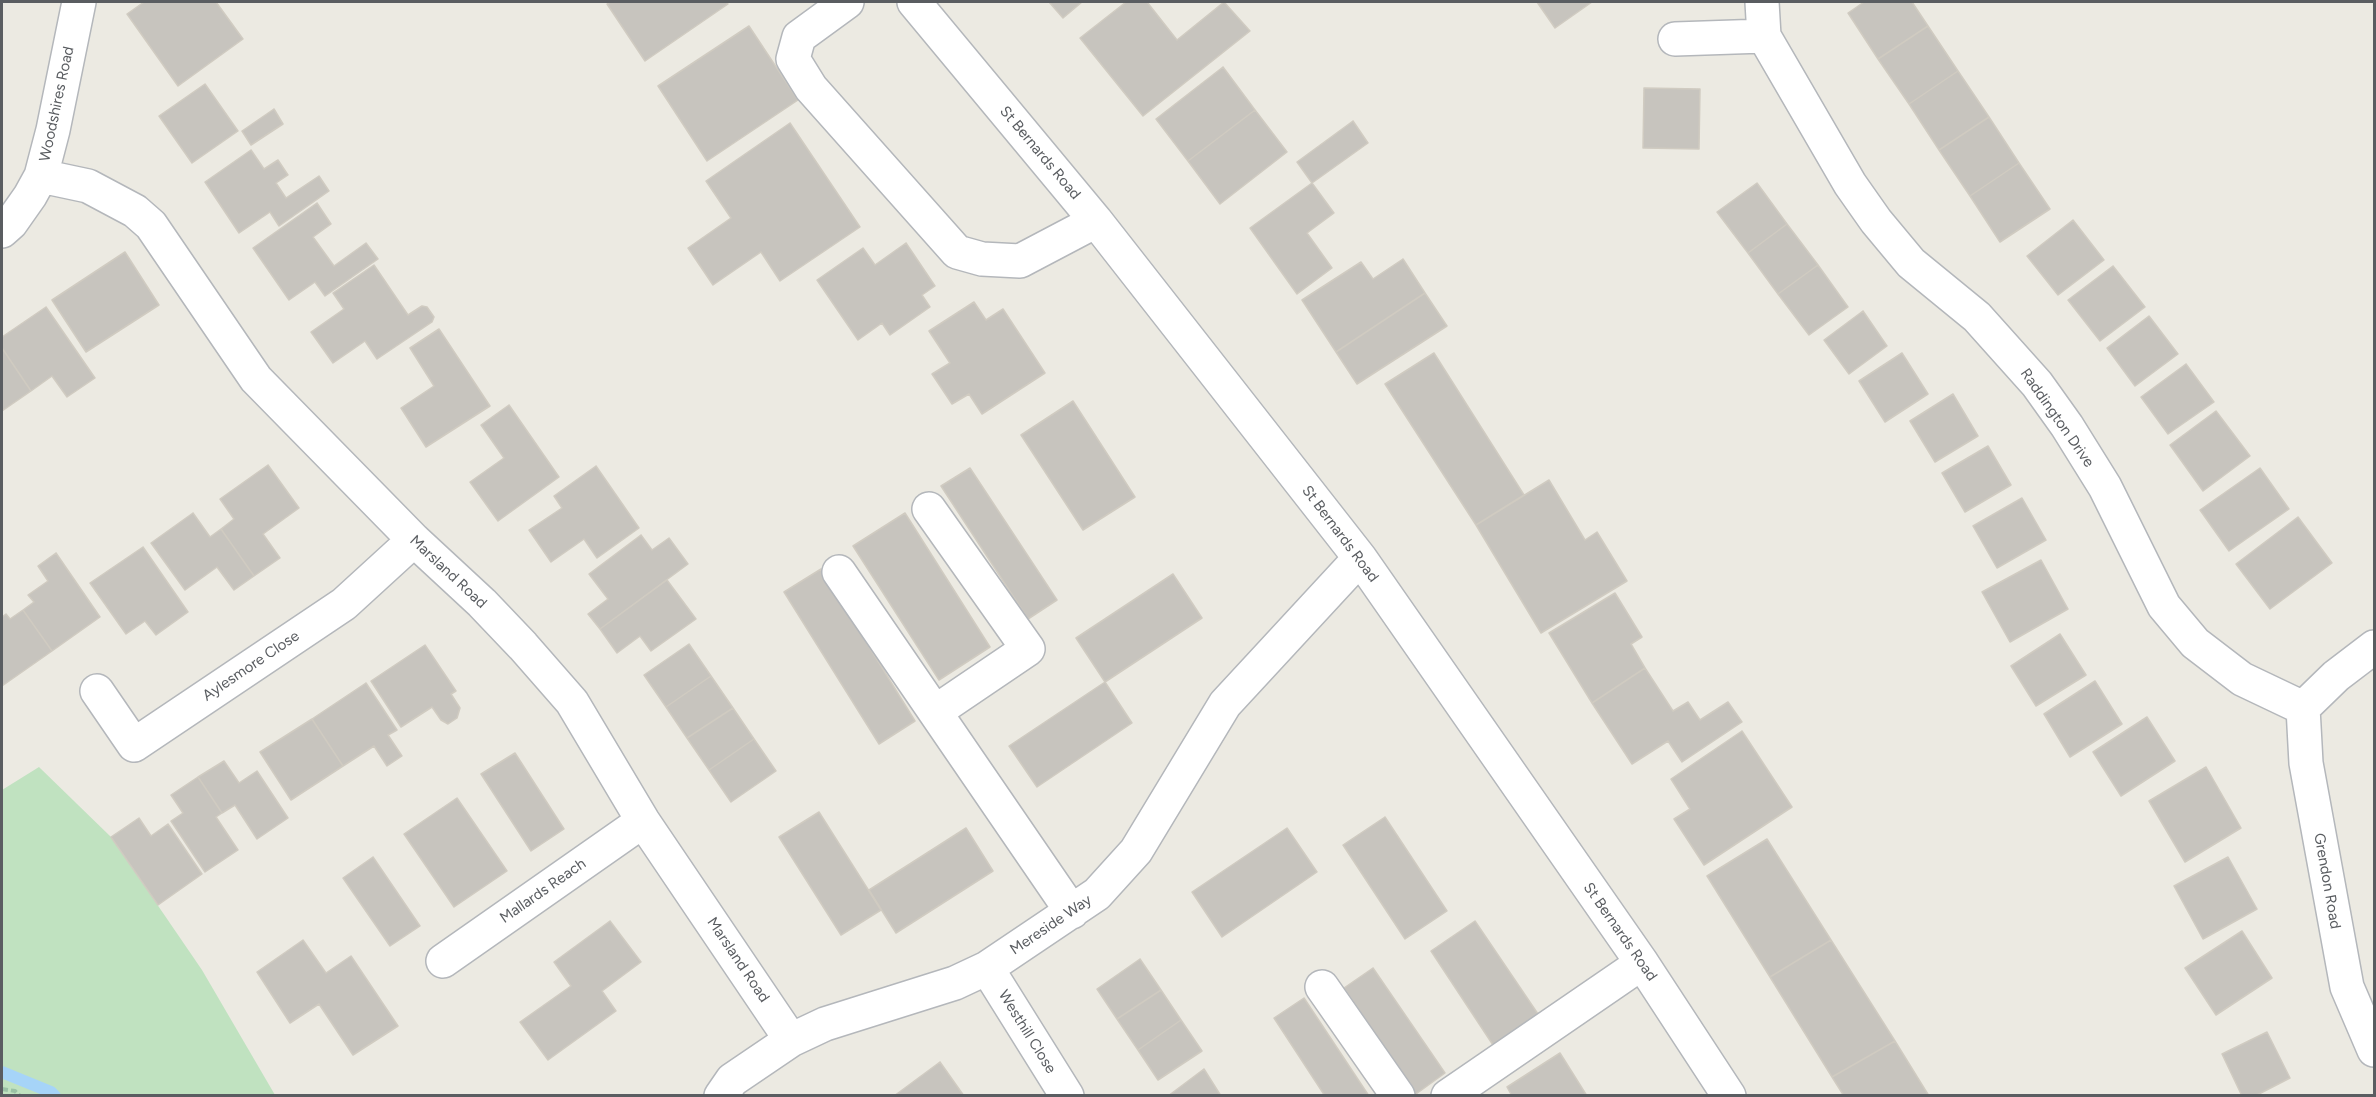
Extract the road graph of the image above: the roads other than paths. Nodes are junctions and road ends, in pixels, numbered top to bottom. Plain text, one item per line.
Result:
1 (79, 2) edge
2 (848, 2) edge
3 (914, 2) edge
4 (1762, 2) edge
5 (1764, 36) junction
6 (1675, 39) dead end
7 (41, 176) junction
8 (1096, 221) junction
9 (2, 231) edge
10 (929, 509) dead end
11 (414, 540) junction
12 (1360, 558) junction
13 (839, 572) dead end
14 (2374, 646) edge
15 (97, 691) dead end
16 (2303, 708) junction
17 (935, 712) junction
18 (643, 821) junction
19 (1072, 912) junction
20 (443, 961) dead end
21 (1642, 963) junction
22 (987, 968) junction
23 (1322, 987) dead end
24 (791, 1040) junction
25 (2374, 1050) edge
26 (721, 1095) edge
27 (1067, 1095) edge
28 (1398, 1095) edge
29 (1448, 1095) edge
30 (1729, 1095) edge

1 - 7 street, Woodshires Road
2 - 8 street
3 - 8 street, St Bernards Road
4 - 5 street, Raddington Drive
5 - 6 street
5 - 16 street, Raddington Drive
7 - 9 street, Woodshires Road
7 - 11 street, Marsland Road
8 - 12 street, St Bernards Road
10 - 17 street
11 - 15 street, Aylesmore Close
11 - 18 street, Marsland Road
12 - 19 street, Mereside Way
12 - 21 street, St Bernards Road
13 - 17 street
14 - 16 street
16 - 25 street, Grendon Road
17 - 19 street
18 - 20 street, Mallards Reach
18 - 24 street, Marsland Road
19 - 22 street, Mereside Way
21 - 29 street
21 - 30 street, St Bernards Road
22 - 24 street, Mereside Way
22 - 27 street, Westhill Close
23 - 28 street
24 - 26 street, Mereside Way

